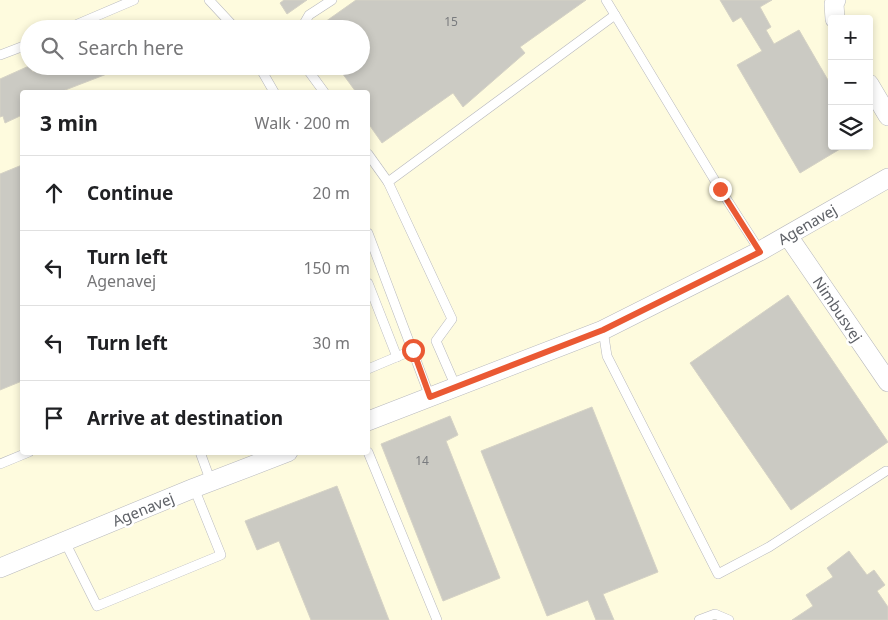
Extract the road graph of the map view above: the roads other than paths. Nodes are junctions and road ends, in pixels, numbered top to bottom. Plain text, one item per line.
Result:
1 (134, 0) edge
2 (209, 0) edge
3 (332, 0) edge
4 (606, 0) edge
5 (836, 0) edge
6 (615, 15) junction
7 (835, 15) edge
8 (87, 20) edge
9 (228, 20) edge
10 (306, 20) edge
11 (20, 47) edge
12 (0, 55) edge
13 (264, 75) edge
14 (312, 75) edge
15 (273, 90) edge
16 (323, 90) edge
17 (873, 91) edge
18 (888, 116) edge
19 (370, 157) edge
20 (888, 178) edge
21 (388, 182) junction
22 (788, 236) junction
23 (370, 238) edge
24 (760, 252) junction
25 (370, 289) edge
26 (603, 330) junction
27 (413, 350) junction
28 (397, 357) junction
29 (370, 368) edge
30 (888, 382) edge
31 (456, 387) junction
32 (430, 397) junction
33 (370, 420) edge
34 (22, 455) edge
35 (200, 455) edge
36 (280, 455) edge
37 (369, 455) edge
38 (0, 464) edge
39 (886, 472) dead end
40 (202, 485) junction
41 (65, 542) junction
42 (0, 568) edge
43 (437, 620) edge
44 (699, 620) edge
45 (729, 620) edge

1 - 8 lane
2 - 9 lane
3 - 10 lane
4 - 6 lane
5 - 7 street
6 - 21 lane
6 - 24 lane
11 - 12 lane
13 - 15 lane
14 - 16 lane
17 - 18 street
19 - 21 lane
20 - 22 street, Agenavej
21 - 31 lane
22 - 24 street, Agenavej
22 - 30 street, Nimbusvej
23 - 27 lane
24 - 26 street, Agenavej
25 - 28 lane
26 - 31 street, Agenavej
26 - 39 lane
27 - 28 lane
27 - 32 lane
28 - 29 lane
31 - 32 street, Agenavej
32 - 33 street, Agenavej
34 - 38 lane
35 - 40 lane
36 - 40 street, Agenavej
37 - 43 lane
40 - 41 street, Agenavej
40 - 41 lane
41 - 42 street, Agenavej
44 - 45 lane

